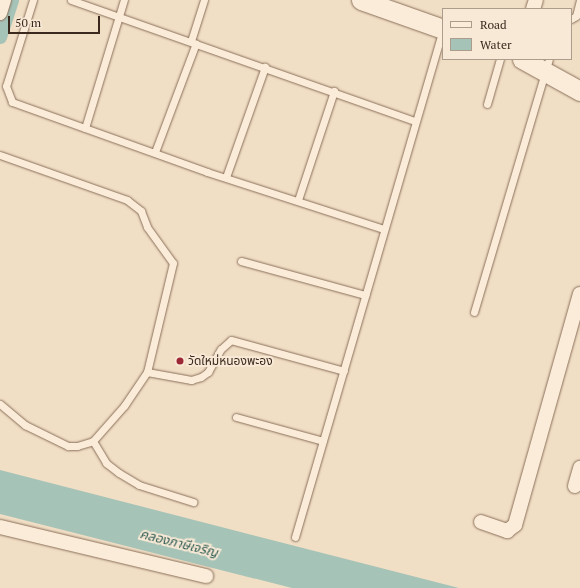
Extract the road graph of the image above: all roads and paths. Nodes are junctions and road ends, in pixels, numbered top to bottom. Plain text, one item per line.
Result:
1 (4, 0) edge
2 (33, 0) edge
3 (71, 0) edge
4 (124, 0) edge
5 (204, 0) edge
6 (361, 0) edge
7 (580, 0) edge
8 (0, 12) edge
9 (118, 15) junction
10 (572, 19) edge
11 (442, 29) edge
12 (442, 32) edge
13 (194, 42) junction
14 (500, 60) edge
15 (526, 60) edge
16 (547, 65) edge
17 (266, 67) junction
18 (579, 88) edge
19 (334, 91) junction
20 (487, 104) dead end
21 (415, 121) junction
22 (85, 128) junction
23 (155, 152) junction
24 (0, 155) edge
25 (226, 177) junction
26 (298, 200) junction
27 (384, 229) junction
28 (241, 261) dead end
29 (580, 294) edge
30 (365, 295) junction
31 (474, 312) dead end
32 (344, 371) junction
33 (147, 372) junction
34 (0, 404) edge
35 (236, 418) dead end
36 (93, 441) junction
37 (323, 441) junction
38 (580, 468) edge
39 (575, 486) dead end
40 (193, 502) dead end
41 (481, 522) dead end
42 (0, 527) edge
43 (295, 537) dead end
44 (206, 576) dead end

1 - 8 street
2 - 22 lane
3 - 9 lane
4 - 9 lane
5 - 13 lane
6 - 11 main road
7 - 10 lane
9 - 13 lane
9 - 22 lane
12 - 21 lane
13 - 17 lane
13 - 23 lane
14 - 20 lane
15 - 16 main road
16 - 18 main road
16 - 31 lane
17 - 19 lane
17 - 25 lane
19 - 21 lane
19 - 26 lane
21 - 27 lane
22 - 23 lane
23 - 25 lane
24 - 33 lane
25 - 26 lane
26 - 27 lane
27 - 30 lane
28 - 30 lane
29 - 41 street
30 - 32 lane
32 - 33 lane
32 - 37 lane
33 - 36 lane
34 - 36 lane
35 - 37 lane
36 - 40 lane
37 - 43 lane
38 - 39 street
42 - 44 street

